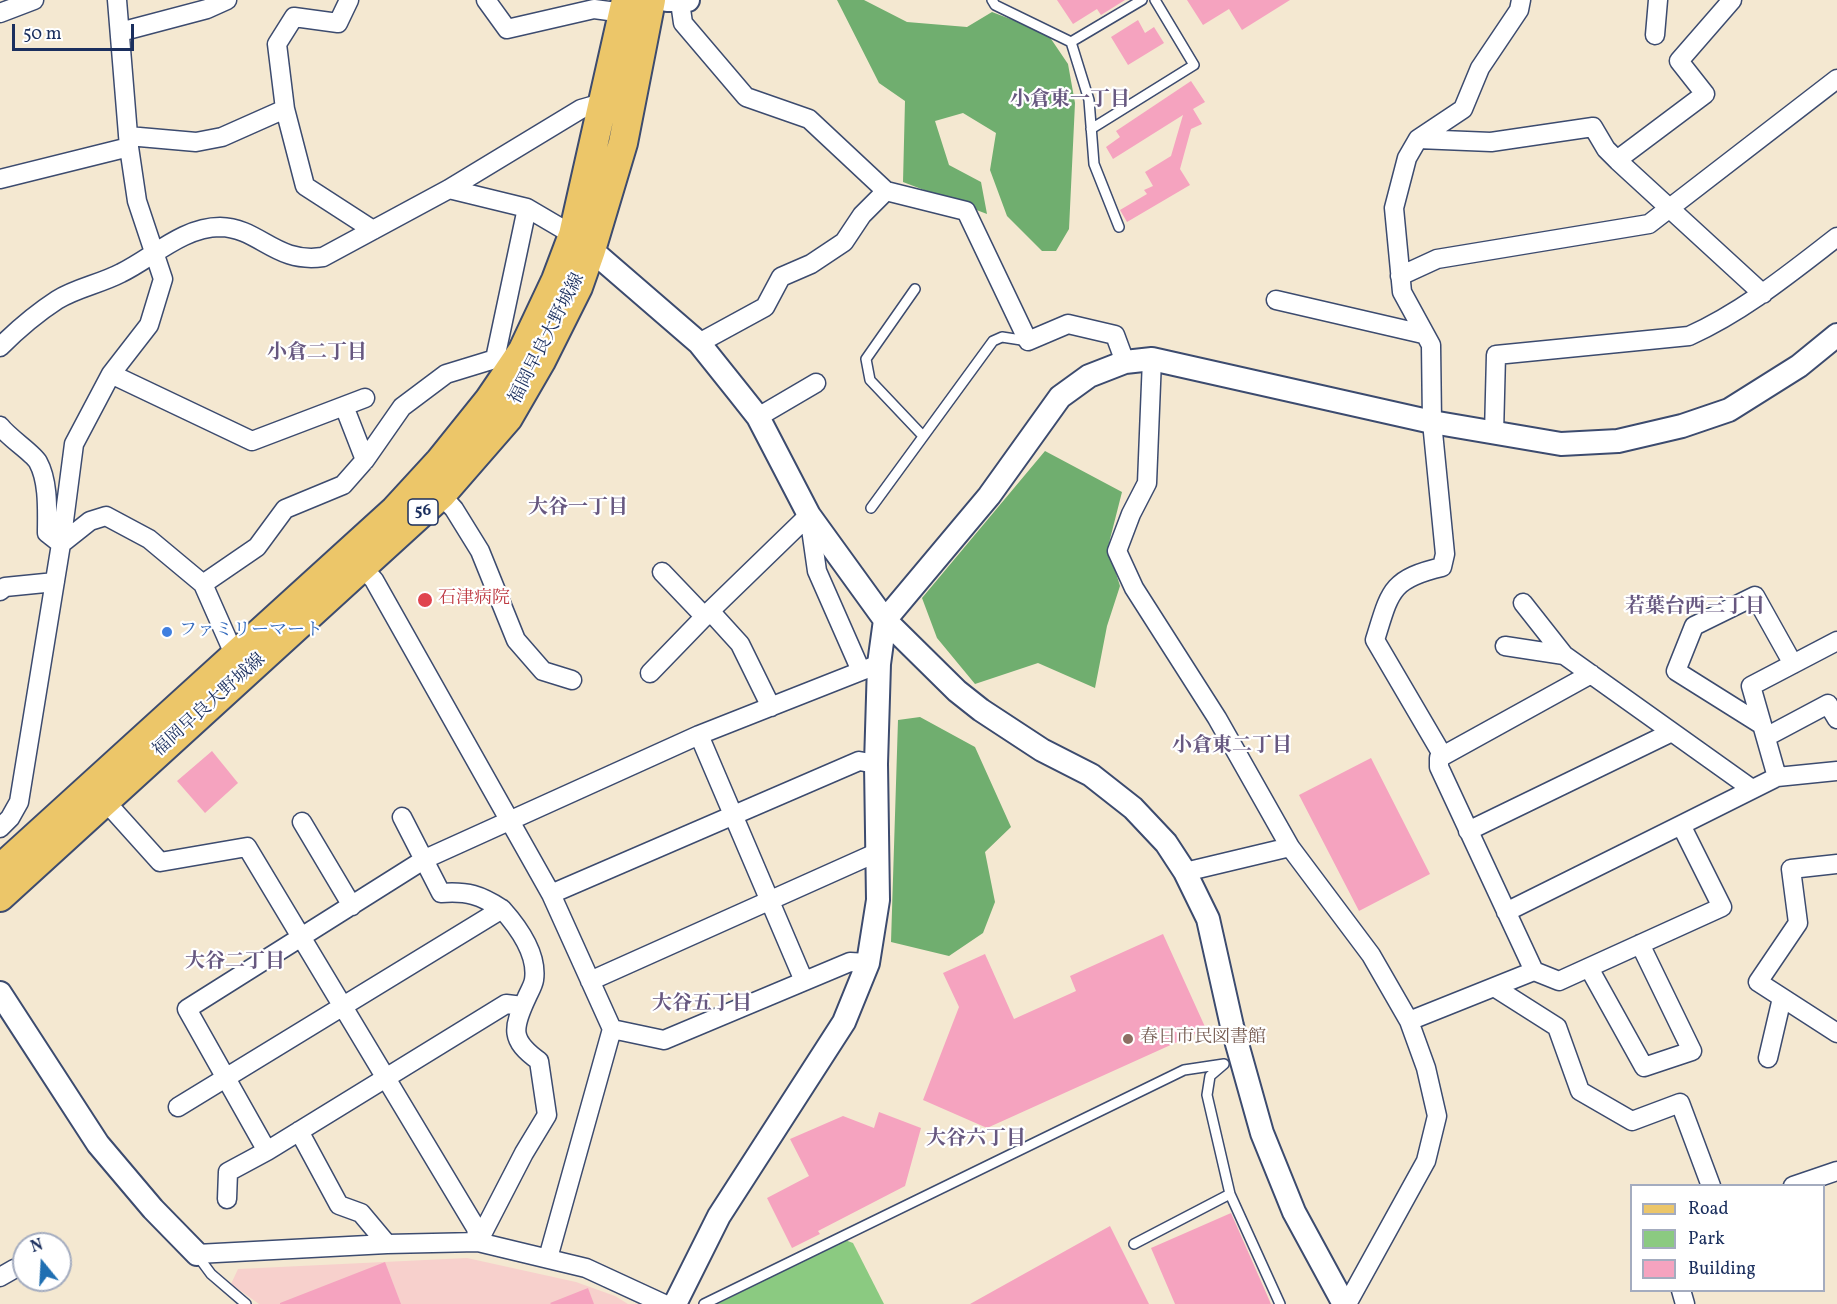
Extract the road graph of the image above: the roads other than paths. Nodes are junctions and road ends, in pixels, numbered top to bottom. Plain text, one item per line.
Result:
1 (34, 0) edge
2 (117, 0) edge
3 (227, 0) edge
4 (349, 0) edge
5 (486, 0) edge
6 (651, 0) edge
7 (993, 0) edge
8 (1142, 0) edge
9 (1155, 0) edge
10 (1521, 0) edge
11 (1658, 0) edge
12 (1732, 0) edge
13 (678, 1) edge
14 (629, 4) edge
15 (0, 13) edge
16 (120, 32) junction
17 (1655, 35) dead end
18 (1071, 42) junction
19 (638, 65) junction
20 (1836, 83) edge
21 (603, 105) junction
22 (285, 109) junction
23 (1091, 129) junction
24 (1418, 139) junction
25 (129, 142) junction
26 (1617, 160) junction
27 (0, 179) edge
28 (449, 189) junction
29 (886, 191) junction
30 (527, 208) junction
31 (1670, 208) junction
32 (1119, 227) dead end
33 (373, 230) junction
34 (1837, 237) edge
35 (582, 242) junction
36 (156, 252) junction
37 (1400, 276) junction
38 (915, 289) dead end
39 (1763, 294) junction
40 (1276, 300) dead end
41 (1423, 334) junction
42 (1837, 335) edge
43 (1028, 341) junction
44 (699, 343) junction
45 (0, 347) edge
46 (1152, 360) junction
47 (1125, 362) junction
48 (111, 374) junction
49 (816, 383) dead end
50 (365, 398) dead end
51 (344, 406) junction
52 (758, 417) junction
53 (1432, 422) junction
54 (0, 426) edge
55 (1494, 434) junction
56 (923, 436) junction
57 (365, 460) junction
58 (440, 462) junction
59 (441, 495) junction
60 (871, 508) dead end
61 (395, 510) junction
62 (809, 515) junction
63 (364, 537) junction
64 (61, 544) junction
65 (363, 568) junction
66 (662, 572) dead end
67 (55, 582) junction
68 (313, 583) junction
69 (203, 584) junction
70 (0, 591) edge
71 (1523, 603) dead end
72 (708, 614) junction
73 (885, 620) junction
74 (300, 625) junction
75 (1837, 641) edge
76 (1505, 646) dead end
77 (234, 654) junction
78 (1564, 655) junction
79 (1793, 664) junction
80 (870, 667) junction
81 (650, 674) dead end
82 (1591, 674) junction
83 (572, 680) dead end
84 (221, 696) junction
85 (771, 707) junction
86 (1837, 719) edge
87 (1764, 731) junction
88 (1672, 732) junction
89 (699, 735) junction
90 (1443, 756) junction
91 (876, 764) junction
92 (1837, 771) edge
93 (1777, 777) junction
94 (1752, 789) junction
95 (106, 802) junction
96 (733, 814) junction
97 (402, 817) dead end
98 (510, 820) junction
99 (302, 822) dead end
100 (1681, 825) junction
101 (0, 828) edge
102 (1468, 831) junction
103 (1290, 847) junction
104 (878, 852) junction
105 (425, 859) junction
106 (1837, 864) edge
107 (0, 869) edge
108 (1185, 872) junction
109 (551, 894) junction
110 (0, 897) edge
111 (769, 898) junction
112 (352, 906) junction
113 (502, 909) junction
114 (1506, 912) junction
115 (301, 938) junction
116 (1640, 944) junction
117 (868, 963) junction
118 (1589, 968) junction
119 (1534, 971) junction
120 (590, 981) junction
121 (804, 981) junction
122 (1494, 987) junction
123 (0, 993) edge
124 (1782, 998) junction
125 (523, 1005) junction
126 (343, 1006) junction
127 (1409, 1021) junction
128 (612, 1029) junction
129 (1837, 1033) edge
130 (1768, 1058) dead end
131 (1233, 1061) junction
132 (385, 1077) junction
133 (225, 1078) junction
134 (178, 1107) dead end
135 (299, 1131) junction
136 (267, 1151) junction
137 (1837, 1170) edge
138 (1711, 1184) edge
139 (1796, 1184) edge
140 (1230, 1194) junction
141 (227, 1199) dead end
142 (478, 1242) junction
143 (387, 1244) junction
144 (1134, 1244) dead end
145 (197, 1254) junction
146 (548, 1258) junction
147 (246, 1304) edge
148 (664, 1304) edge
149 (675, 1304) edge
150 (704, 1304) edge
151 (1280, 1304) edge
152 (1345, 1304) edge

1 - 15 street
2 - 16 street
3 - 16 street
4 - 22 street
5 - 14 street
6 - 19 main road, 福岡早良大野城線 / 56
7 - 18 lane
8 - 18 lane
9 - 23 lane
10 - 24 street
11 - 17 street
12 - 26 street
13 - 29 street
14 - 21 main road, 福岡早良大野城線 / 56
16 - 25 street
18 - 23 lane
19 - 21 street
19 - 35 main road, 福岡早良大野城線 / 56
20 - 31 street
21 - 28 street
21 - 35 main road, 福岡早良大野城線 / 56
22 - 25 street
22 - 33 street
23 - 32 lane
24 - 26 street
24 - 37 street
25 - 27 street
25 - 36 street
26 - 31 street
28 - 30 street
28 - 33 street
29 - 43 street
29 - 44 street
30 - 35 street
30 - 57 street
31 - 37 street
31 - 39 street
33 - 36 street
34 - 39 street
35 - 44 street
35 - 58 main road, 福岡早良大野城線 / 56
35 - 59 main road, 福岡早良大野城線 / 56
36 - 45 street
36 - 48 street
37 - 41 street
38 - 56 lane
39 - 55 street
40 - 41 street
41 - 53 street
42 - 55 street
43 - 47 street
43 - 56 lane
44 - 52 street
46 - 47 street
46 - 53 street
46 - 103 street
47 - 73 street
48 - 51 street
48 - 64 street
49 - 52 street
50 - 51 street
51 - 57 street
52 - 62 street
53 - 55 street
53 - 90 street
54 - 64 street
56 - 60 lane
57 - 69 street
58 - 59 street
58 - 61 main road, 福岡早良大野城線 / 56
59 - 61 street
59 - 65 main road, 福岡早良大野城線 / 56
59 - 83 street
61 - 63 main road, 福岡早良大野城線 / 56
62 - 72 street
62 - 73 street
62 - 80 street
63 - 65 street
63 - 68 main road, 福岡早良大野城線 / 56
64 - 67 street
64 - 69 street
65 - 68 street
65 - 74 main road, 福岡早良大野城線 / 56
65 - 98 street
66 - 72 street
67 - 70 street
67 - 101 street
68 - 77 main road, 福岡早良大野城線 / 56
69 - 77 street
71 - 78 street
72 - 81 street
72 - 85 street
73 - 80 street
73 - 108 street
74 - 77 street
74 - 84 main road, 福岡早良大野城線 / 56
75 - 79 street
76 - 78 street
77 - 84 street
77 - 107 main road, 福岡早良大野城線 / 56
78 - 82 street
79 - 87 street
79 - 87 street
80 - 85 street
80 - 91 street
82 - 88 street
82 - 90 street
84 - 95 main road, 福岡早良大野城線 / 56
85 - 89 street
86 - 87 street
87 - 93 street
88 - 94 street
88 - 102 street
89 - 96 street
89 - 98 street
90 - 102 street
91 - 96 street
91 - 104 street
92 - 93 street
93 - 94 street
94 - 100 street
95 - 110 main road, 福岡早良大野城線 / 56
95 - 115 street
96 - 109 street
96 - 111 street
97 - 105 street
98 - 105 street
98 - 109 street
99 - 112 street
100 - 114 street
100 - 116 street
102 - 114 street
103 - 108 street
103 - 127 street
104 - 111 street
104 - 117 street
105 - 112 street
105 - 113 street
106 - 124 street
108 - 131 street
109 - 120 street
111 - 120 street
111 - 121 street
112 - 115 street
113 - 125 street
113 - 126 street
114 - 119 street
115 - 126 street
115 - 133 street
116 - 118 street
116 - 118 street
117 - 121 street
117 - 149 street
118 - 119 street
119 - 122 street
120 - 128 street
121 - 128 street
122 - 127 street
122 - 138 street
123 - 145 street
124 - 129 street
124 - 130 street
125 - 132 street
125 - 142 street
126 - 132 street
126 - 133 street
127 - 152 street
128 - 146 street
131 - 140 lane
131 - 150 lane
131 - 152 street
132 - 135 street
132 - 142 street
133 - 134 street
133 - 136 street
135 - 136 street
135 - 143 street
136 - 141 street
137 - 139 street
140 - 144 lane
140 - 151 lane
142 - 143 street
142 - 146 street
143 - 145 street
145 - 147 lane
146 - 148 street

